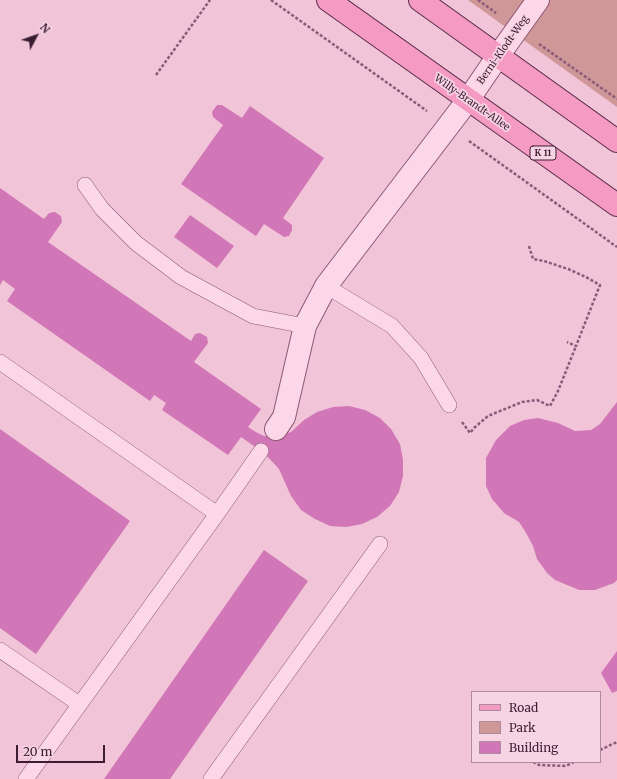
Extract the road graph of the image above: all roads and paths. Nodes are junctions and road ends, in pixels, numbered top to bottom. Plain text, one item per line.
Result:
1 (210, 0) edge
2 (328, 0) edge
3 (420, 0) edge
4 (478, 0) edge
5 (538, 0) edge
6 (518, 28) junction
7 (498, 56) junction
8 (156, 75) dead end
9 (617, 99) edge
10 (468, 100) junction
11 (617, 141) edge
12 (85, 185) dead end
13 (617, 206) edge
14 (529, 246) dead end
15 (326, 286) junction
16 (305, 326) junction
17 (567, 342) dead end
18 (576, 346) junction
19 (0, 362) edge
20 (449, 404) joint
21 (273, 433) dead end
22 (261, 451) dead end
23 (216, 514) junction
24 (380, 544) dead end
25 (0, 650) edge
26 (79, 704) junction
27 (617, 742) edge
28 (601, 750) edge
29 (534, 763) edge
30 (572, 763) edge
31 (26, 779) edge
32 (211, 779) edge

1 - 8 path
2 - 10 main road, Willy-Brandt-Allee / K 11
3 - 7 main road
4 - 6 path
5 - 6 street, Berni-Klodt-Weg
6 - 7 street, Berni-Klodt-Weg
6 - 9 path
7 - 10 street, Berni-Klodt-Weg
7 - 11 main road
10 - 13 main road, Willy-Brandt-Allee / K 11
10 - 15 street, Berni-Klodt-Weg
12 - 16 lane
14 - 18 path
15 - 16 street, Berni-Klodt-Weg
15 - 20 lane
16 - 21 street, Berni-Klodt-Weg
17 - 18 path
18 - 20 path
19 - 23 lane
22 - 23 lane
23 - 26 lane
24 - 32 lane
25 - 26 lane
26 - 31 lane
27 - 28 path
29 - 30 path

